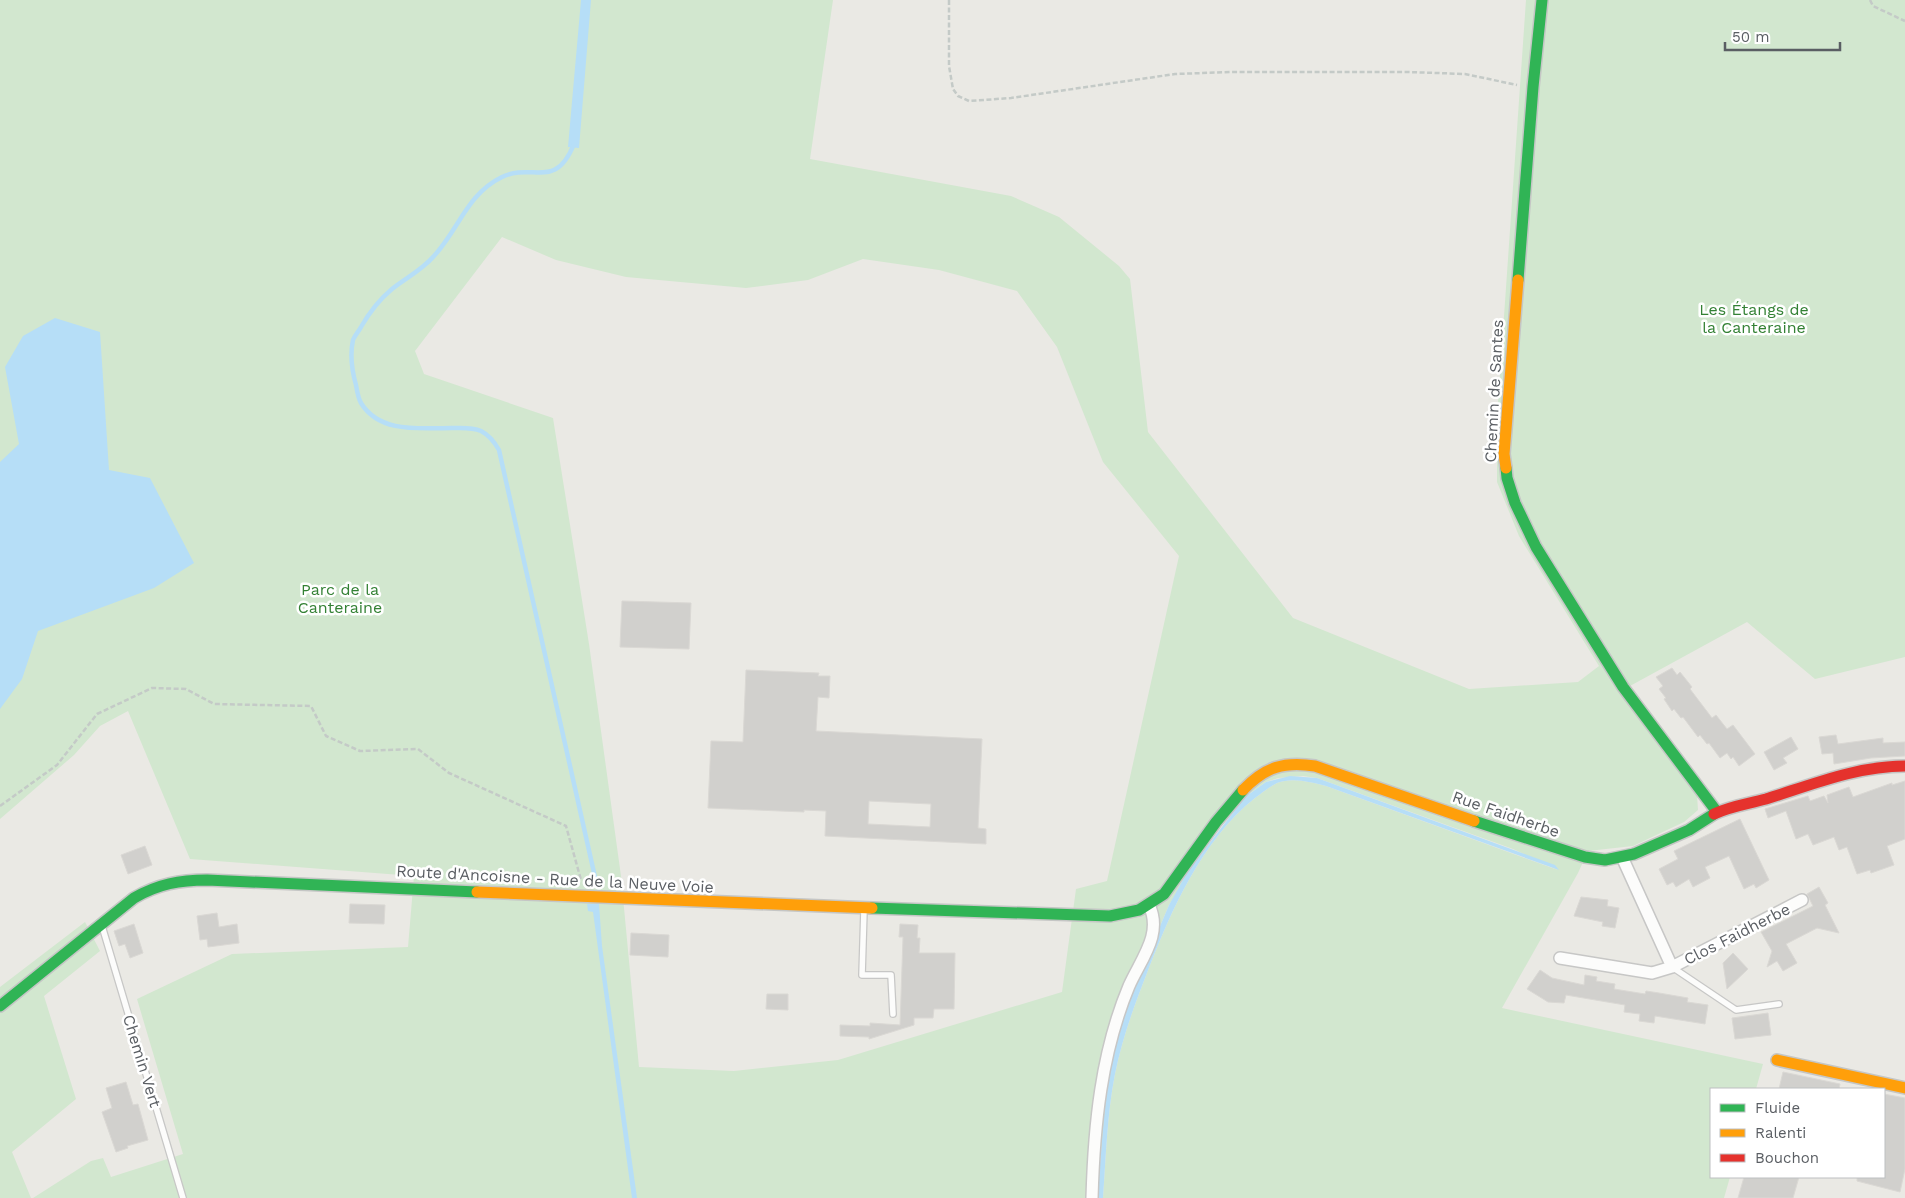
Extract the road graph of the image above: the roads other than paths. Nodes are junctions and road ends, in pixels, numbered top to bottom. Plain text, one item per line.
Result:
1 (1542, 0) edge
2 (1905, 766) edge
3 (1717, 812) junction
4 (1622, 857) junction
5 (1802, 900) dead end
6 (1149, 905) junction
7 (864, 908) junction
8 (102, 924) junction
9 (1560, 958) dead end
10 (1672, 968) junction
11 (1779, 1004) dead end
12 (0, 1006) edge
13 (893, 1014) dead end
14 (1777, 1060) dead end
15 (1905, 1088) edge
16 (183, 1198) edge
17 (1092, 1198) edge

1 - 3 street, Chemin de Santes
2 - 3 street, Rue Faidherbe
3 - 4 street, Rue Faidherbe
4 - 6 street, Rue Faidherbe
4 - 10 street, Clos Faidherbe
5 - 10 street, Clos Faidherbe
6 - 7 street, Route d'Ancoisne - Rue de la Neuve Voie
6 - 17 street
7 - 8 street, Route d'Ancoisne - Rue de la Neuve Voie
7 - 13 lane
8 - 12 street, Route d'Ancoisne - Rue de la Neuve Voie
8 - 16 lane, Chemin Vert
9 - 10 street, Clos Faidherbe
10 - 11 lane
14 - 15 street

